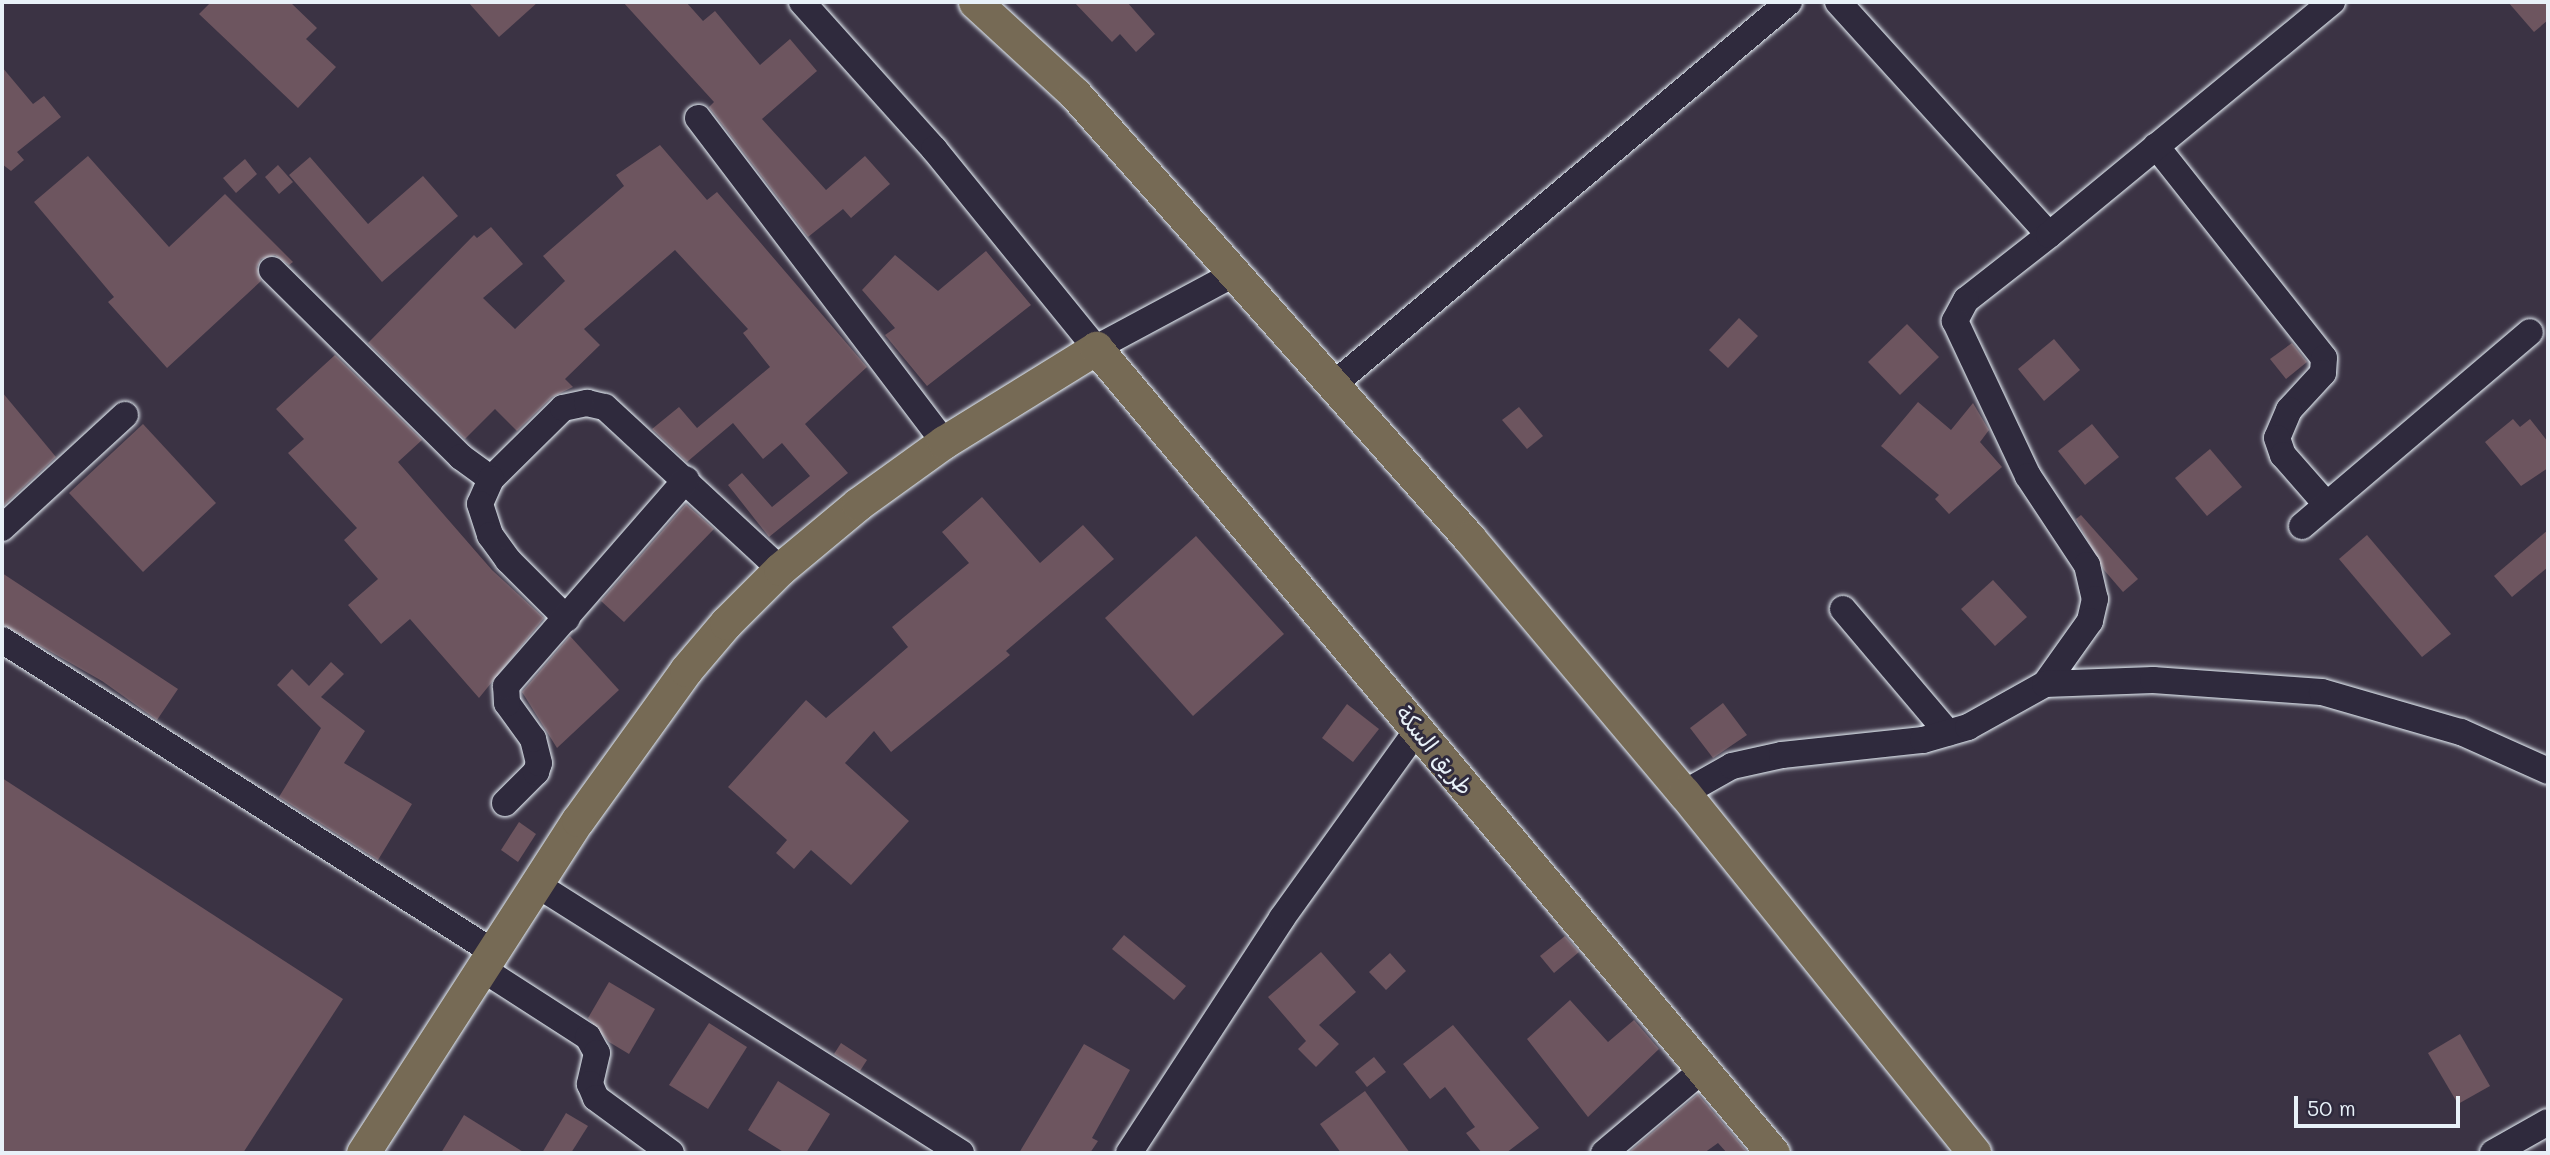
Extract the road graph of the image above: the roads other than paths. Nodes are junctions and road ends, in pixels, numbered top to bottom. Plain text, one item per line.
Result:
1 (802, 2) edge
2 (975, 2) edge
3 (1789, 2) edge
4 (1838, 2) edge
5 (2332, 2) edge
6 (698, 118) dead end
7 (2156, 146) junction
8 (2049, 235) junction
9 (272, 270) dead end
10 (1234, 274) junction
11 (2529, 332) dead end
12 (1096, 348) junction
13 (1334, 384) junction
14 (125, 415) dead end
15 (944, 442) junction
16 (491, 480) junction
17 (687, 480) junction
18 (2326, 504) junction
19 (2302, 526) dead end
20 (2, 528) edge
21 (780, 569) junction
22 (1843, 609) dead end
23 (567, 618) junction
24 (2, 640) edge
25 (2045, 684) junction
26 (1418, 729) junction
27 (1948, 733) junction
28 (2548, 771) edge
29 (1684, 793) junction
30 (505, 803) dead end
31 (536, 884) junction
32 (487, 960) junction
33 (1701, 1071) junction
34 (2548, 1122) edge
35 (1142, 1147) edge
36 (363, 1153) edge
37 (671, 1153) edge
38 (961, 1153) edge
39 (1604, 1153) edge
40 (1773, 1153) edge
41 (1974, 1153) edge
42 (2493, 1153) edge

1 - 12 street
2 - 10 main road
3 - 13 street
4 - 8 street
5 - 7 street
6 - 15 street
7 - 8 street
7 - 18 street
8 - 25 street
9 - 16 street
10 - 12 street
10 - 13 main road
11 - 18 street
12 - 15 main road
12 - 26 main road, طريق السكة
13 - 29 main road
14 - 20 street
15 - 21 main road
16 - 17 street
16 - 23 street
17 - 21 street
17 - 23 street
18 - 19 street
21 - 31 main road
22 - 27 street
23 - 30 street
24 - 32 street
25 - 27 street
25 - 28 street
26 - 33 main road, طريق السكة
26 - 35 street
27 - 29 street
29 - 41 main road
31 - 32 main road
31 - 38 street
32 - 36 main road
32 - 37 street
33 - 39 street
33 - 40 main road, طريق السكة
34 - 42 street

